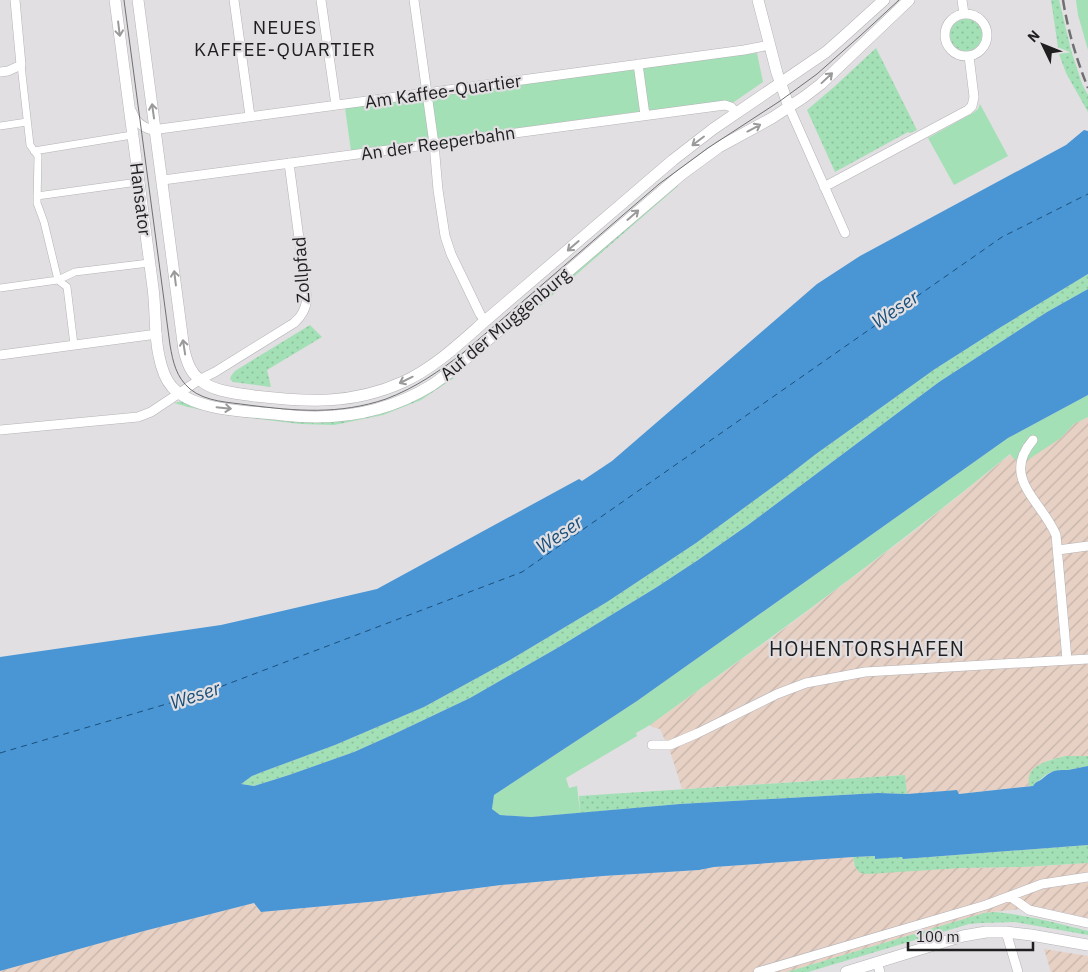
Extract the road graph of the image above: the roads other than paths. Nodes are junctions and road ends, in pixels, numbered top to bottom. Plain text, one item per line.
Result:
1 (15, 0) edge
2 (115, 0) edge
3 (138, 0) edge
4 (234, 0) edge
5 (322, 0) edge
6 (414, 0) edge
7 (758, 0) edge
8 (884, 0) edge
9 (909, 0) edge
10 (962, 0) edge
11 (964, 14) junction
12 (770, 45) junction
13 (969, 56) junction
14 (638, 64) junction
15 (21, 65) junction
16 (0, 72) edge
17 (781, 83) junction
18 (427, 93) junction
19 (129, 105) junction
20 (336, 105) junction
21 (789, 107) junction
22 (645, 115) junction
23 (250, 116) junction
24 (731, 117) junction
25 (27, 122) junction
26 (0, 126) edge
27 (156, 130) junction
28 (132, 135) junction
29 (434, 144) junction
30 (34, 151) junction
31 (289, 163) junction
32 (163, 180) junction
33 (138, 182) junction
34 (824, 187) junction
35 (37, 196) junction
36 (845, 232) dead end
37 (149, 262) junction
38 (58, 280) junction
39 (0, 288) edge
40 (486, 322) junction
41 (157, 334) junction
42 (74, 345) junction
43 (0, 355) edge
44 (199, 380) junction
45 (179, 392) junction
46 (0, 430) edge
47 (1032, 440) dead end
48 (1088, 546) edge
49 (1058, 550) junction
50 (1088, 659) edge
51 (1067, 660) junction
52 (652, 746) dead end
53 (1088, 877) edge
54 (1011, 897) junction
55 (1088, 924) edge
56 (1006, 932) junction
57 (1088, 945) edge
58 (879, 967) edge
59 (758, 972) edge
60 (846, 972) edge
61 (1018, 972) edge

1 - 15 street
2 -> 19 street, Hansator
27 -> 3 street, Hansator
4 - 23 street
5 - 20 street
6 - 18 street
7 - 12 street
8 - 17 street, Auf der Muggenburg
21 -> 9 street, Auf der Muggenburg
10 - 11 street
11 - 13 street
11 - 13 street
12 - 14 street, Am Kaffee-Quartier
12 - 17 street
13 - 34 street
14 - 18 street, Am Kaffee-Quartier
14 - 22 street
15 - 16 street
15 - 25 street
17 - 21 street
17 - 24 street, Auf der Muggenburg
18 - 20 street, Am Kaffee-Quartier
18 - 29 street
19 - 27 street
19 - 28 street, Hansator
20 - 23 street, Am Kaffee-Quartier
21 - 34 street
45 -> 21 street, Auf der Muggenburg
22 - 24 street, An der Reeperbahn
22 - 29 street, An der Reeperbahn
23 - 27 street, Am Kaffee-Quartier
24 -> 40 street, Auf der Muggenburg
25 - 26 street
25 - 30 street
27 - 32 street, Hansator
28 - 30 street
28 - 33 street, Hansator
29 - 31 street, An der Reeperbahn
29 - 40 street
30 - 35 street
31 - 32 street, An der Reeperbahn
31 - 44 street, Zollpfad
44 -> 32 street, Hansator
33 - 35 street
33 - 37 street, Hansator
34 - 36 street
35 - 38 street
37 - 38 street
37 - 41 street, Hansator
38 - 39 street
38 - 42 street
40 -> 44 street, Auf der Muggenburg
41 - 42 street
41 - 45 street, Hansator
42 - 43 street
44 - 45 street, Zollpfad
45 - 46 street, Zollpfad
47 - 49 street
48 - 49 street
49 - 51 street
50 - 51 street
51 - 52 street
53 - 54 street
54 - 55 street
54 - 59 street
56 - 57 street
56 - 58 street
56 - 61 street
58 - 60 street

